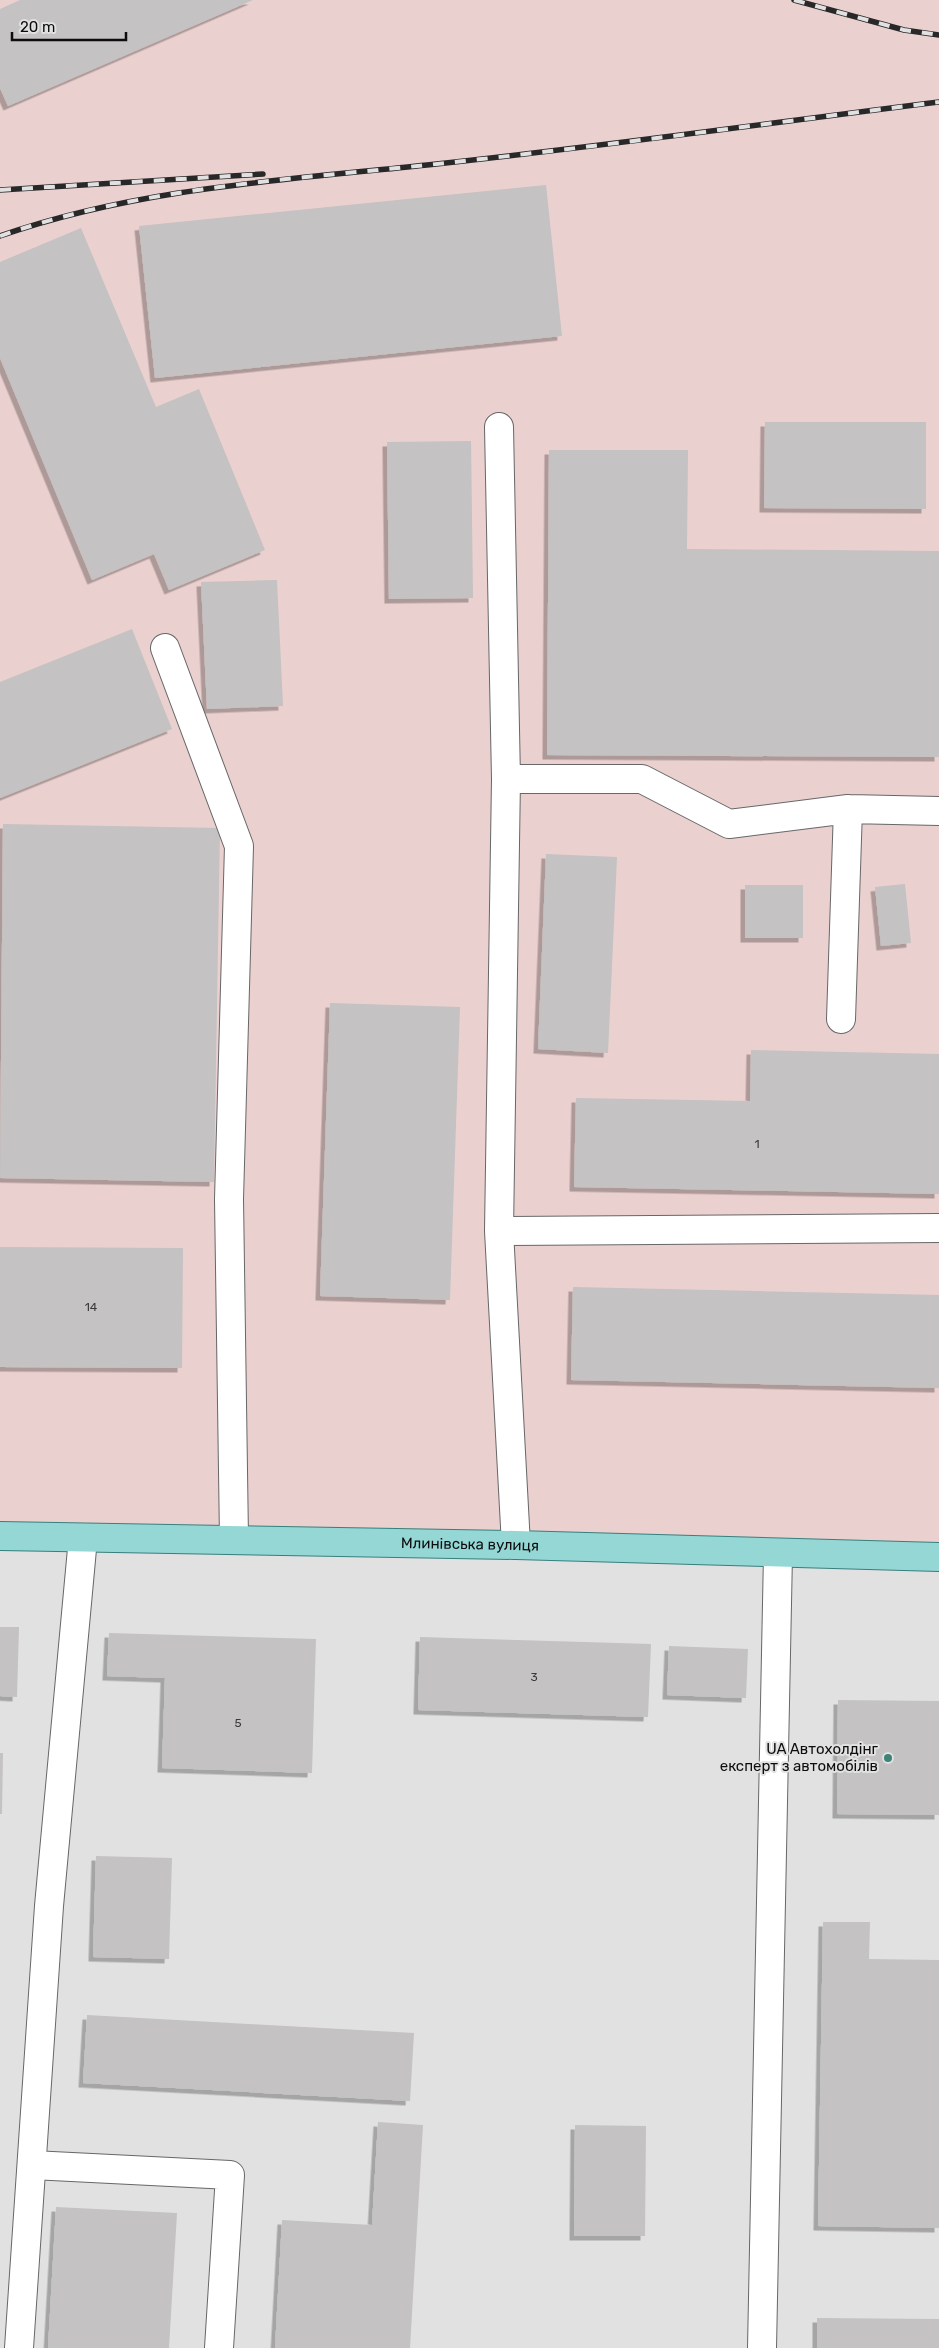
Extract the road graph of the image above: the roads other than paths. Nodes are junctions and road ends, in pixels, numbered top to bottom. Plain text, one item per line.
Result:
1 (499, 427) dead end
2 (165, 648) dead end
3 (506, 779) junction
4 (848, 809) junction
5 (939, 811) edge
6 (842, 1019) dead end
7 (939, 1228) edge
8 (499, 1231) junction
9 (0, 1536) edge
10 (83, 1538) junction
11 (234, 1539) junction
12 (516, 1545) junction
13 (778, 1554) junction
14 (939, 1557) edge
15 (32, 2165) junction
16 (19, 2348) edge
17 (219, 2348) edge
18 (762, 2348) edge

1 - 3 lane
2 - 11 lane
3 - 4 lane
3 - 8 lane
4 - 5 lane
4 - 6 lane
7 - 8 lane
8 - 12 lane
9 - 10 main road, Млинівська вулиця
10 - 11 main road, Млинівська вулиця
10 - 15 lane
11 - 12 main road, Млинівська вулиця
12 - 13 main road, Млинівська вулиця
13 - 14 main road, Млинівська вулиця
13 - 18 lane
15 - 16 lane
15 - 17 lane

